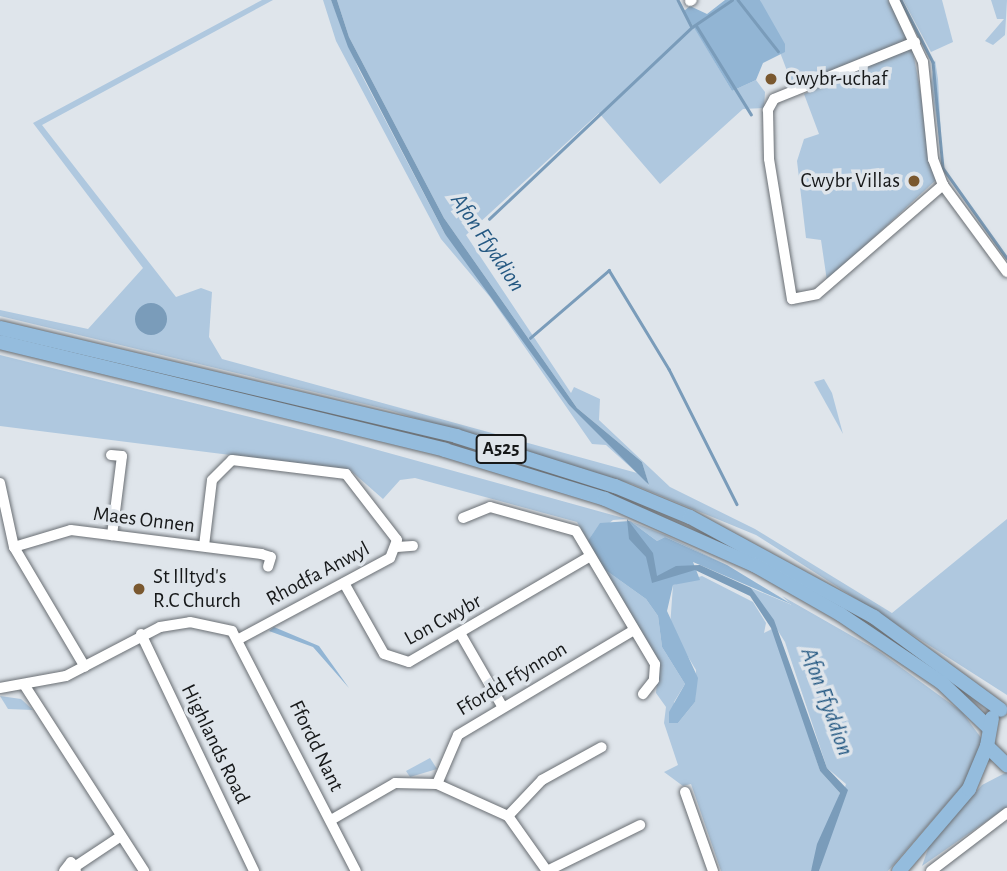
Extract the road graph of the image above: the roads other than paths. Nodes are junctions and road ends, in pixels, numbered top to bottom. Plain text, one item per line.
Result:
1 (894, 0) edge
2 (915, 42) junction
3 (943, 185) junction
4 (1007, 272) edge
5 (0, 328) edge
6 (0, 342) edge
7 (119, 452) dead end
8 (0, 483) edge
9 (468, 513) dead end
10 (2, 518) edge
11 (112, 535) junction
12 (204, 546) junction
13 (413, 546) dead end
14 (14, 547) junction
15 (397, 547) junction
16 (589, 557) junction
17 (284, 562) dead end
18 (344, 583) junction
19 (634, 630) junction
20 (460, 633) junction
21 (141, 634) junction
22 (241, 638) junction
23 (85, 667) junction
24 (25, 686) junction
25 (0, 688) edge
26 (649, 693) dead end
27 (502, 706) junction
28 (1004, 708) edge
29 (987, 726) junction
30 (987, 746) junction
31 (602, 747) dead end
32 (583, 758) junction
33 (597, 761) dead end
34 (1004, 764) edge
35 (437, 784) junction
36 (969, 789) junction
37 (684, 801) dead end
38 (1007, 813) edge
39 (508, 816) junction
40 (331, 820) junction
41 (640, 825) dead end
42 (121, 836) junction
43 (76, 868) edge
44 (906, 869) edge
45 (64, 871) edge
46 (144, 871) edge
47 (254, 871) edge
48 (356, 871) edge
49 (547, 871) edge
50 (713, 871) edge
51 (931, 871) edge

1 - 2 street
2 - 3 street
2 - 3 street
3 - 4 street
5 - 28 main road, A525
6 - 29 main road, A525
7 - 11 street
8 - 10 street
9 - 16 street
10 - 14 street
11 - 12 street, Maes Onnen
11 - 14 street, Maes Onnen
12 - 15 street, Rhodfa Anwyl
12 - 17 street, Maes Onnen
13 - 15 street
14 - 23 street
15 - 18 street, Rhodfa Anwyl
16 - 19 street
16 - 20 street, Lon Cwybr
18 - 20 street, Lon Cwybr
18 - 22 street, Rhodfa Anwyl
19 - 26 street
19 - 27 street, Ffordd Ffynnon
20 - 27 street
21 - 22 street
21 - 23 street
21 - 47 street, Highlands Road
22 - 40 street, Ffordd Nant
23 - 24 street
24 - 25 street
24 - 42 street
27 - 35 street, Ffordd Ffynnon
28 - 29 main road
29 - 30 main road
30 - 34 main road
30 - 36 main road
31 - 32 street
32 - 33 street
32 - 39 street
34 - 36 main road
35 - 39 street
35 - 40 street
36 - 44 main road
37 - 50 street
38 - 51 street
39 - 49 street
40 - 48 street, Ffordd Nant
41 - 49 street
42 - 43 street
42 - 46 street
43 - 45 street

